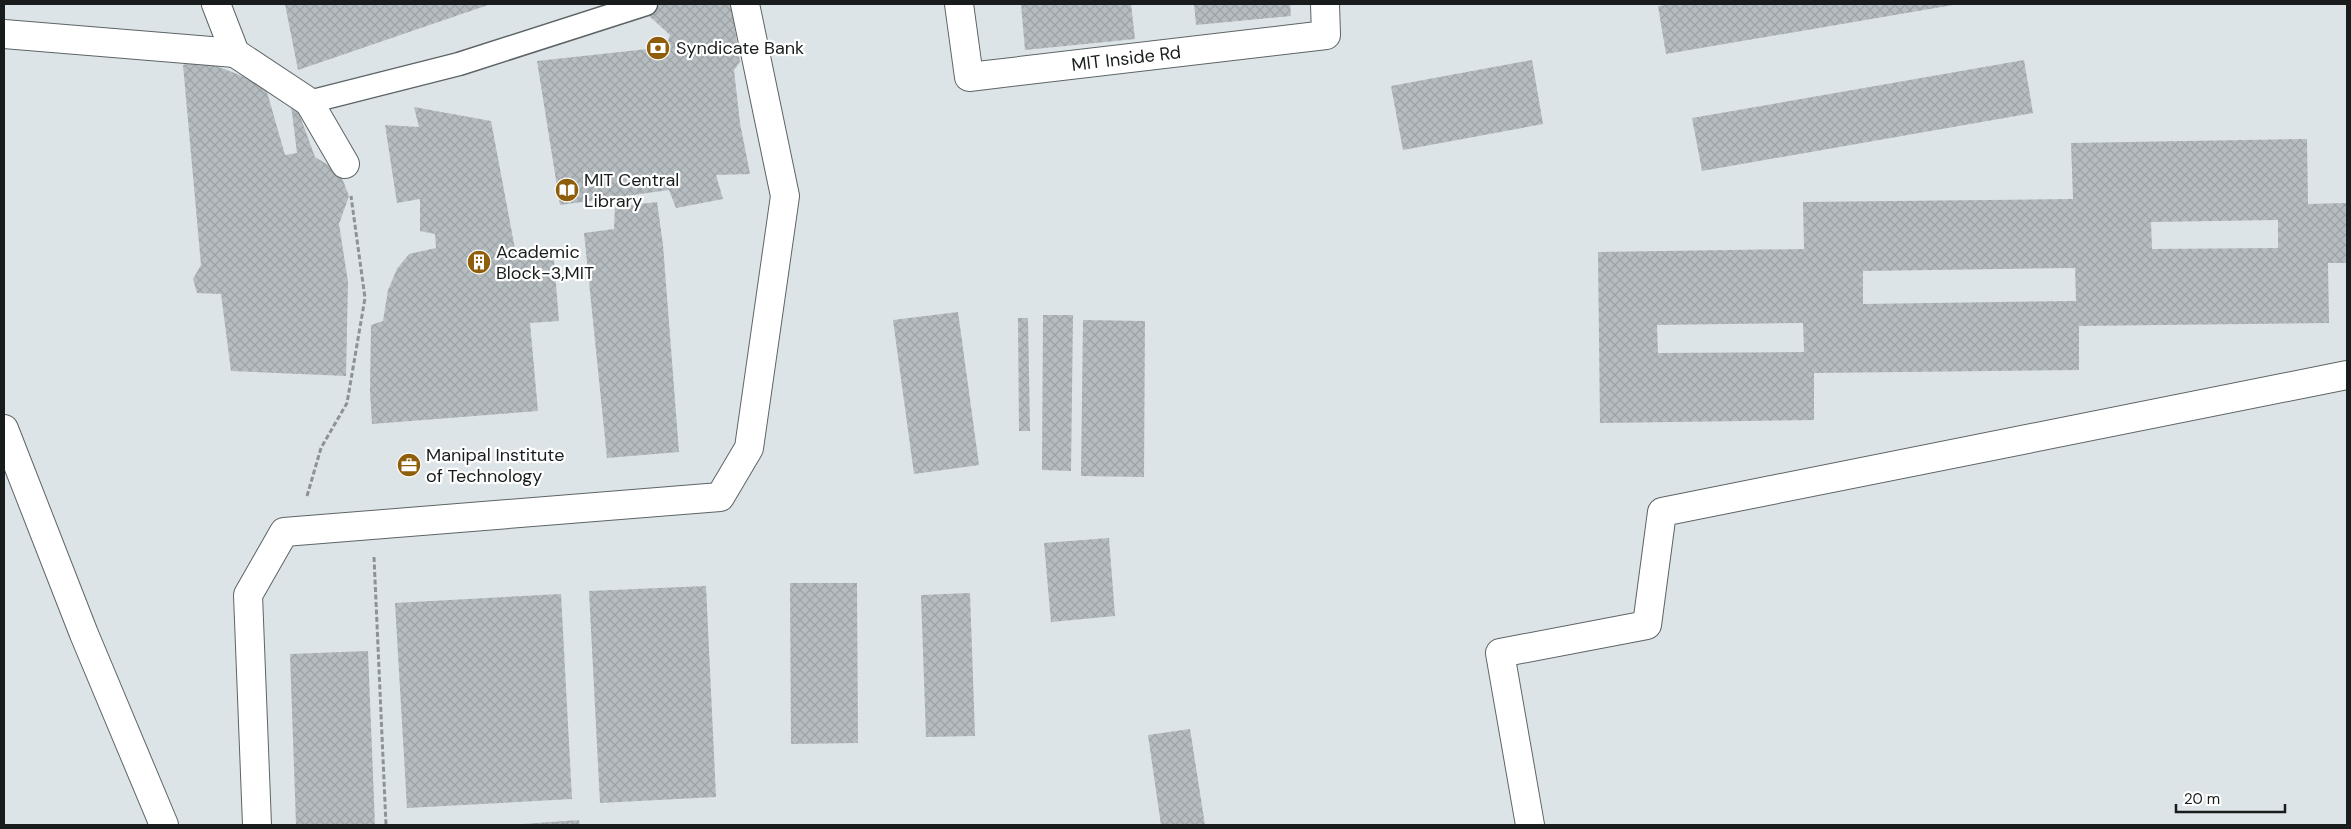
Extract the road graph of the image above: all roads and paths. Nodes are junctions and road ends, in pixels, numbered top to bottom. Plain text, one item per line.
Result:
1 (216, 4) edge
2 (646, 4) edge
3 (746, 4) edge
4 (959, 4) edge
5 (1325, 4) edge
6 (4, 34) edge
7 (235, 53) junction
8 (309, 102) junction
9 (345, 164) joint
10 (2347, 376) edge
11 (4, 429) edge
12 (373, 524) junction
13 (298, 530) junction
14 (164, 825) edge
15 (257, 825) edge
16 (386, 825) edge
17 (1530, 825) edge

1 - 7 street
2 - 8 lane
3 - 12 street
4 - 5 street, MIT Inside Rd
6 - 7 street
7 - 8 street
8 - 9 street
9 - 13 path
10 - 17 street
11 - 14 street
12 - 13 street
12 - 16 path
13 - 15 street

